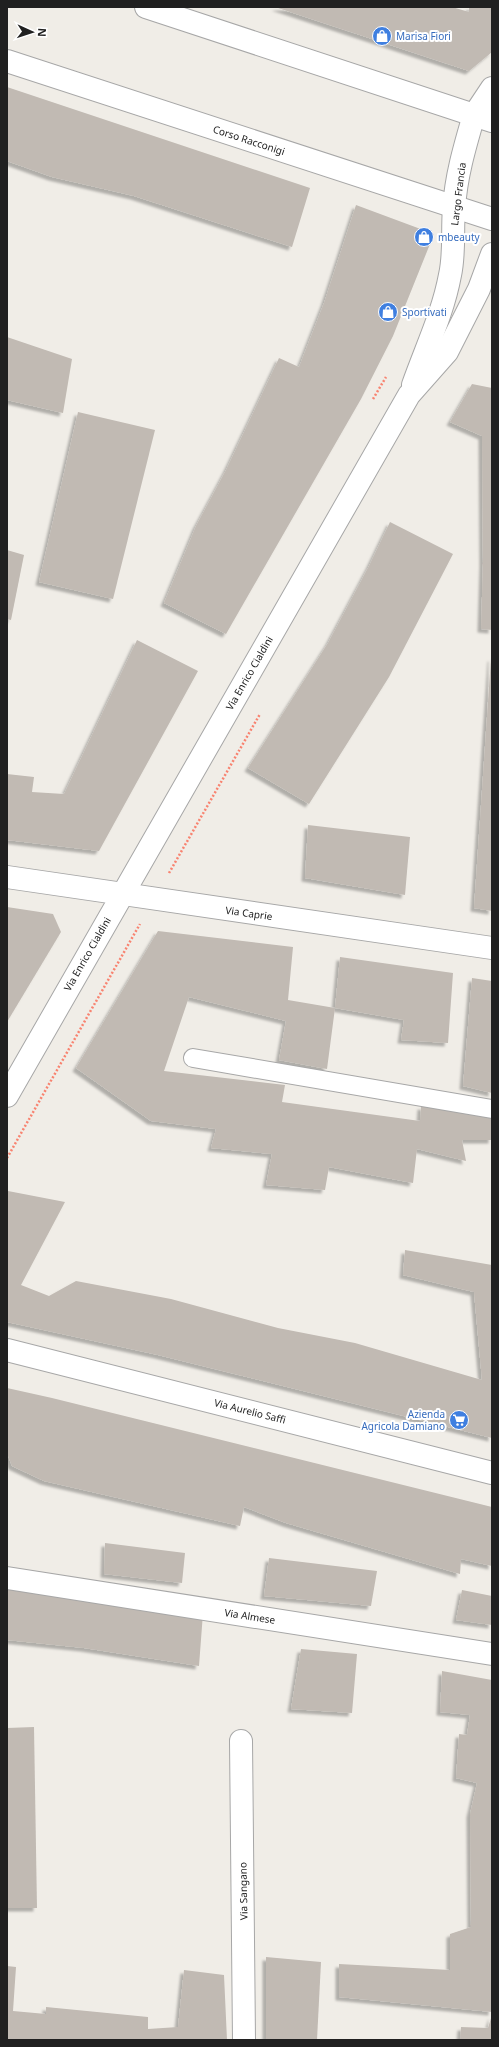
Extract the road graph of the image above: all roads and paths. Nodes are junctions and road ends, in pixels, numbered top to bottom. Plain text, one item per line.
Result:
1 (146, 7) edge
2 (7, 60) edge
3 (492, 88) edge
4 (483, 118) edge
5 (454, 207) junction
6 (492, 219) edge
7 (492, 254) edge
8 (409, 395) junction
9 (7, 877) edge
10 (121, 895) junction
11 (492, 948) edge
12 (194, 1058) dead end
13 (7, 1096) edge
14 (492, 1108) edge
15 (7, 1350) edge
16 (492, 1473) edge
17 (7, 1578) edge
18 (492, 1654) edge
19 (241, 1742) dead end
20 (244, 2040) edge

1 - 4 street
2 - 5 street, Corso Racconigi
3 - 4 street, Largo Francia
4 - 5 street, Largo Francia
5 - 6 street, Corso Racconigi
5 - 8 street, Largo Francia
7 - 8 street, Via Enrico Cialdini
8 - 10 street, Via Enrico Cialdini
9 - 10 street, Via Caprie
10 - 11 street, Via Caprie
10 - 13 street, Via Enrico Cialdini
12 - 14 lane
15 - 16 street, Via Aurelio Saffi
17 - 18 street, Via Almese
19 - 20 street, Via Sangano

